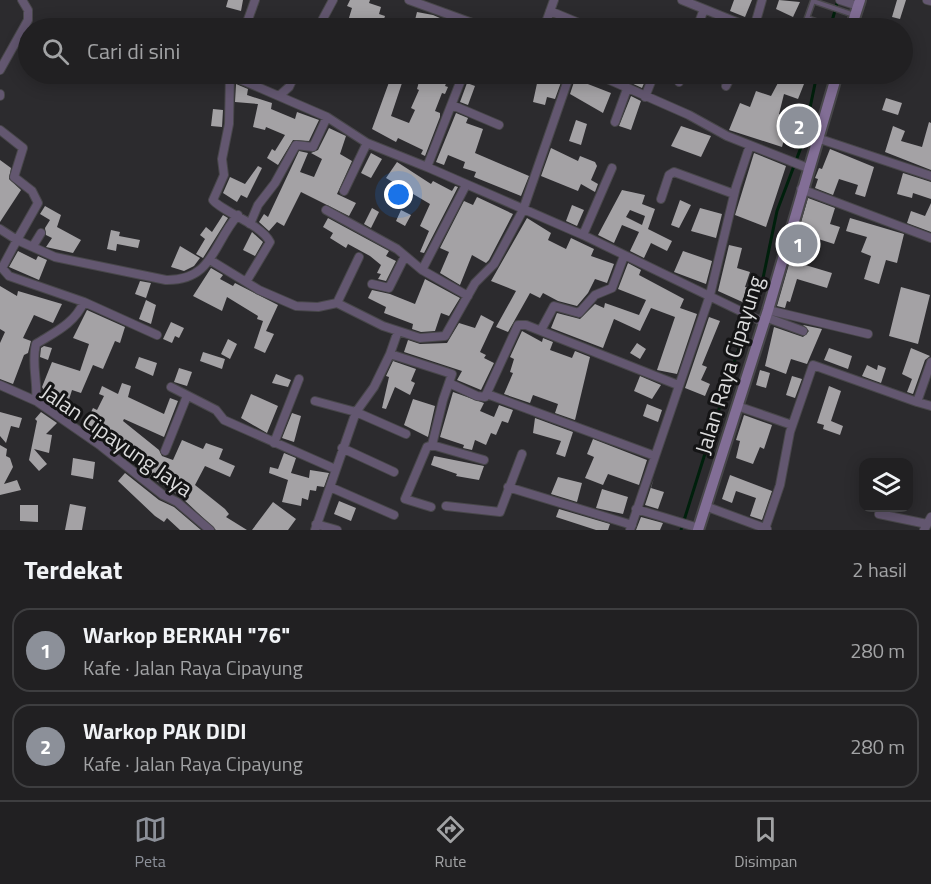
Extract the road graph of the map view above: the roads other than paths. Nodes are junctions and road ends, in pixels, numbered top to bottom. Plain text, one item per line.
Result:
1 (22, 0) edge
2 (255, 0) edge
3 (333, 0) edge
4 (409, 0) edge
5 (554, 0) edge
6 (682, 0) edge
7 (762, 0) edge
8 (842, 1) edge
9 (858, 7) edge
10 (704, 9) junction
11 (550, 11) junction
12 (28, 18) edge
13 (249, 18) edge
14 (323, 18) edge
15 (458, 18) edge
16 (548, 18) edge
17 (567, 18) edge
18 (701, 18) edge
19 (727, 18) edge
20 (756, 18) edge
21 (809, 18) edge
22 (18, 38) edge
23 (0, 70) edge
24 (230, 84) edge
25 (254, 84) edge
26 (290, 84) edge
27 (460, 84) edge
28 (567, 84) edge
29 (617, 84) edge
30 (650, 84) edge
31 (834, 84) edge
32 (627, 89) junction
33 (280, 95) junction
34 (645, 97) junction
35 (452, 105) junction
36 (327, 117) junction
37 (615, 122) dead end
38 (499, 125) dead end
39 (0, 130) edge
40 (817, 138) junction
41 (367, 143) junction
42 (750, 145) junction
43 (428, 167) junction
44 (612, 168) dead end
45 (806, 168) junction
46 (931, 176) edge
47 (466, 185) junction
48 (801, 189) junction
49 (344, 191) dead end
50 (734, 194) junction
51 (661, 199) dead end
52 (326, 210) dead end
53 (523, 210) junction
54 (238, 215) junction
55 (250, 224) junction
56 (0, 229) edge
57 (41, 233) dead end
58 (583, 235) junction
59 (931, 238) edge
60 (17, 240) junction
61 (33, 246) junction
62 (359, 256) dead end
63 (405, 256) junction
64 (624, 256) junction
65 (210, 260) junction
66 (422, 270) junction
67 (246, 282) junction
68 (372, 284) dead end
69 (710, 295) junction
70 (468, 296) junction
71 (84, 302) junction
72 (337, 303) junction
73 (763, 317) junction
74 (541, 330) junction
75 (398, 331) junction
76 (803, 331) dead end
77 (867, 334) dead end
78 (157, 335) dead end
79 (390, 354) junction
80 (931, 362) edge
81 (299, 380) dead end
82 (449, 383) junction
83 (0, 385) edge
84 (678, 385) junction
85 (171, 387) dead end
86 (487, 394) junction
87 (187, 396) junction
88 (36, 401) junction
89 (315, 401) dead end
90 (917, 402) junction
91 (737, 406) junction
92 (931, 406) edge
93 (356, 412) junction
94 (792, 425) junction
95 (406, 434) dead end
96 (274, 443) junction
97 (432, 446) junction
98 (342, 448) junction
99 (165, 451) dead end
100 (522, 454) dead end
101 (655, 456) junction
102 (484, 460) dead end
103 (335, 469) junction
104 (394, 472) dead end
105 (330, 487) junction
106 (508, 487) junction
107 (446, 506) dead end
108 (705, 506) junction
109 (431, 507) dead end
110 (636, 509) junction
111 (879, 514) dead end
112 (394, 515) dead end
113 (927, 524) edge
114 (316, 527) edge
115 (631, 528) edge
116 (695, 528) edge
117 (766, 529) edge
118 (210, 530) edge
119 (337, 530) edge

1 - 12 street
2 - 13 street
3 - 14 street
4 - 15 street
5 - 11 street
6 - 10 street
7 - 20 street
8 - 9 street
9 - 21 lane
10 - 18 street
10 - 19 street
11 - 16 street
11 - 17 street
22 - 23 street
24 - 54 street
25 - 33 street
26 - 33 street
27 - 35 street
28 - 53 street
29 - 32 street
30 - 34 street
31 - 40 main road, Jalan Raya Cipayung
32 - 34 street
32 - 37 street
33 - 36 street
34 - 42 street
35 - 38 street
35 - 43 street
36 - 41 street
36 - 55 street
39 - 60 street
40 - 45 main road, Jalan Raya Cipayung
40 - 46 street
41 - 43 street
41 - 49 street
42 - 45 street
42 - 50 street
43 - 47 street
44 - 58 street
45 - 48 main road, Jalan Raya Cipayung
47 - 53 street
47 - 66 street
48 - 59 street
48 - 73 main road, Jalan Raya Cipayung
50 - 51 street
50 - 69 street
52 - 63 street
53 - 58 street
53 - 70 street
54 - 55 street
54 - 65 street
55 - 67 street
56 - 60 street
57 - 61 street
58 - 64 street
60 - 61 street
60 - 71 street
61 - 65 street
62 - 72 street
63 - 66 street
63 - 68 street
64 - 69 street
64 - 74 street
65 - 67 street
66 - 70 street
67 - 72 street
69 - 73 street
69 - 84 street
70 - 75 street
71 - 78 street
71 - 88 street
72 - 75 street
73 - 76 street
73 - 77 street
73 - 91 main road, Jalan Raya Cipayung
74 - 84 street
74 - 86 street
75 - 79 street
79 - 82 street
79 - 93 street
80 - 90 street
81 - 96 street
82 - 86 street
82 - 97 street
83 - 88 street, Jalan Cipayung Jaya
84 - 101 street
85 - 87 street
86 - 101 street
87 - 96 street
87 - 99 street
88 - 118 street, Jalan Cipayung Jaya
89 - 93 street
90 - 92 street
90 - 94 street
91 - 94 street
91 - 108 main road, Jalan Raya Cipayung
93 - 95 street
93 - 98 street
94 - 117 street
96 - 103 street
97 - 102 street
97 - 109 street
98 - 103 street
98 - 104 street
100 - 106 street
101 - 110 street
103 - 105 street
105 - 112 street
105 - 114 street
106 - 107 street
106 - 115 street
108 - 116 main road, Jalan Raya Cipayung
108 - 117 street
110 - 115 street
110 - 116 street
111 - 113 street
114 - 119 street

